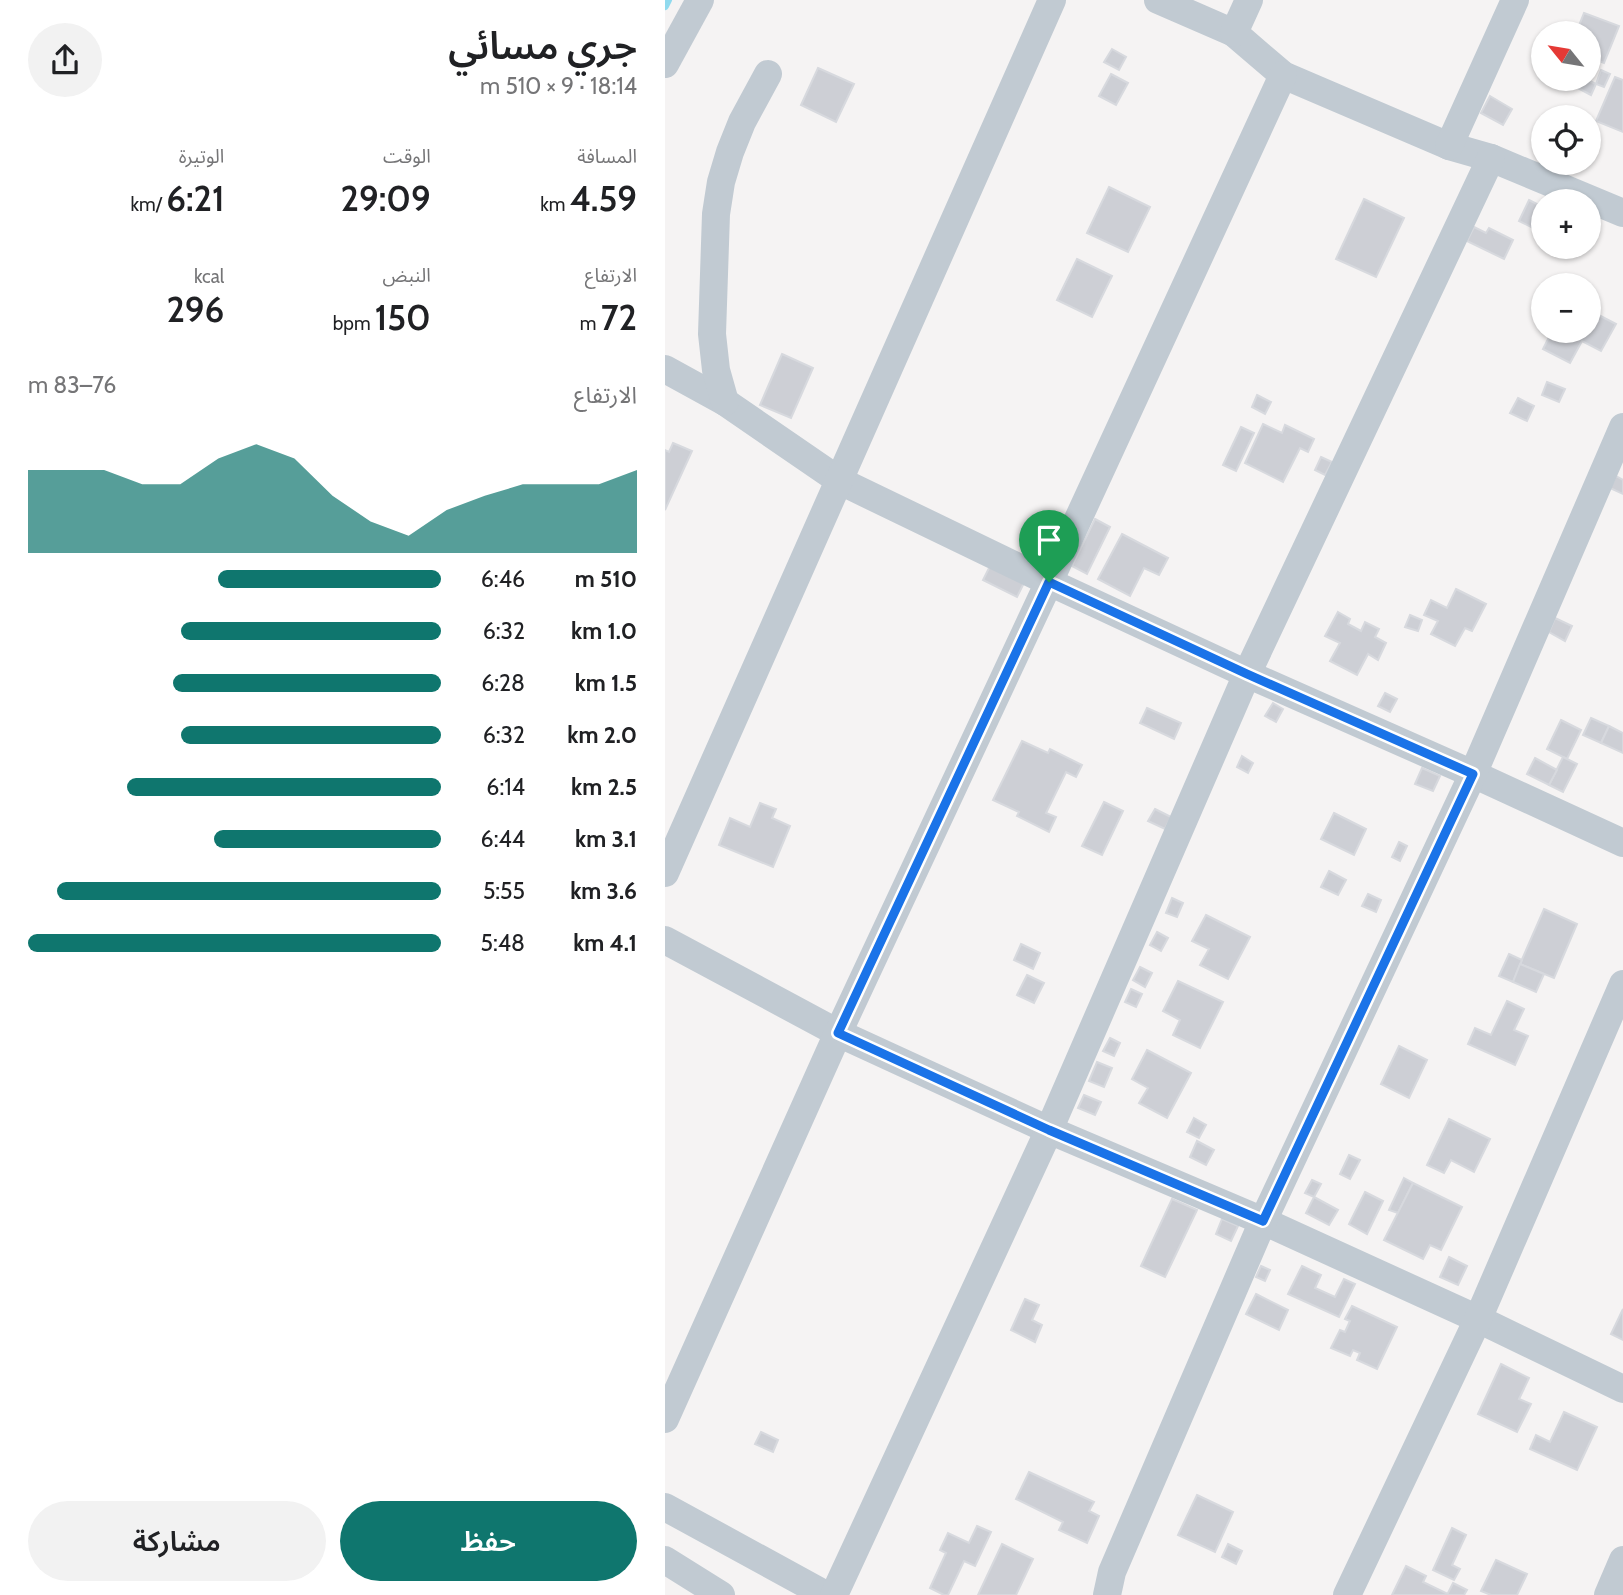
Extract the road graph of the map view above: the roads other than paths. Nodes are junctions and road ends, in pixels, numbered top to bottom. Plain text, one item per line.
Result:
1 (700, 0) edge
2 (1052, 0) edge
3 (1158, 0) edge
4 (1249, 0) edge
5 (1515, 0) edge
6 (1234, 33) junction
7 (665, 65) edge
8 (768, 74) dead end
9 (1283, 75) junction
10 (1449, 146) junction
11 (1491, 158) junction
12 (1623, 213) edge
13 (665, 369) edge
14 (725, 401) junction
15 (1623, 427) edge
16 (840, 481) junction
17 (1049, 582) junction
18 (1247, 674) junction
19 (1473, 774) junction
20 (1623, 843) edge
21 (665, 873) edge
22 (665, 940) edge
23 (1623, 984) edge
24 (838, 1033) junction
25 (1049, 1130) junction
26 (1263, 1221) junction
27 (1478, 1320) junction
28 (1623, 1389) edge
29 (665, 1419) edge
30 (665, 1507) edge
31 (665, 1560) edge
32 (1623, 1560) edge
33 (721, 1595) edge
34 (826, 1595) edge
35 (834, 1595) edge
36 (1107, 1595) edge
37 (1347, 1595) edge
38 (1608, 1595) edge

1 - 7 street
2 - 16 street
3 - 6 street
4 - 6 street
5 - 10 street
6 - 9 street
8 - 14 street
9 - 10 street
9 - 17 street
10 - 11 street
11 - 12 street
11 - 18 street
13 - 14 street
14 - 16 street
15 - 19 street
16 - 17 street
16 - 21 street
17 - 18 street
17 - 24 street
18 - 19 street
18 - 25 street
19 - 20 street
19 - 26 street
22 - 24 street
23 - 27 street
24 - 25 street
24 - 29 street
25 - 26 street
25 - 35 street
26 - 27 street
26 - 36 street
27 - 28 street
27 - 37 street
30 - 34 street
31 - 33 street
32 - 38 street

